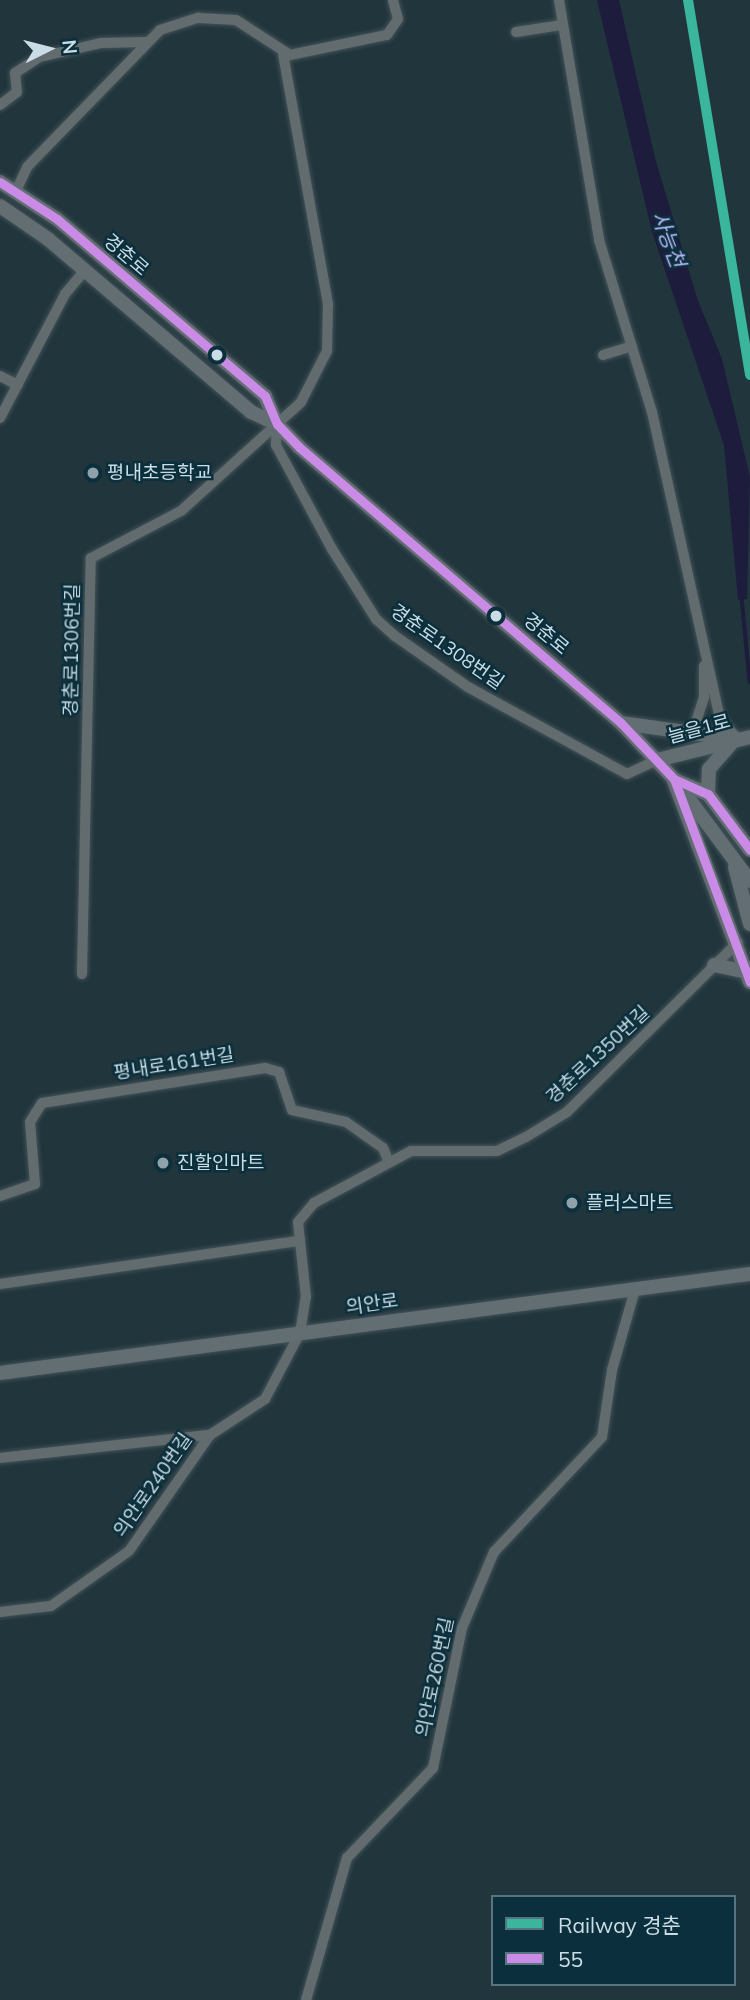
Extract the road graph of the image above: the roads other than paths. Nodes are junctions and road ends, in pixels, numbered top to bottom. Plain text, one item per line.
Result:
1 (393, 0) edge
2 (559, 0) edge
3 (562, 25) junction
4 (516, 32) dead end
5 (146, 42) junction
6 (283, 55) junction
7 (0, 105) edge
8 (0, 182) edge
9 (16, 191) junction
10 (1, 209) edge
11 (85, 270) junction
12 (632, 346) junction
13 (603, 355) dead end
14 (0, 376) edge
15 (18, 385) junction
16 (0, 418) edge
17 (277, 424) junction
18 (701, 637) junction
19 (621, 723) junction
20 (694, 728) junction
21 (746, 737) edge
22 (657, 760) junction
23 (674, 779) junction
24 (709, 794) junction
25 (750, 850) edge
26 (734, 867) junction
27 (750, 881) edge
28 (750, 924) edge
29 (738, 941) junction
30 (714, 965) junction
31 (82, 974) dead end
32 (749, 977) edge
33 (389, 1162) junction
34 (0, 1196) edge
35 (300, 1241) junction
36 (750, 1274) edge
37 (0, 1284) edge
38 (635, 1290) junction
39 (300, 1332) junction
40 (0, 1373) edge
41 (210, 1434) junction
42 (0, 1458) edge
43 (0, 1612) edge
44 (306, 2000) edge

1 - 6 street
2 - 3 street
3 - 4 street
3 - 12 street
5 - 6 street
5 - 7 street
5 - 9 street
6 - 17 street
8 - 9 street, 경춘로
9 - 10 street
9 - 17 street, 경춘로
10 - 11 street, 경춘로
11 - 15 street
11 - 17 street, 경춘로
12 - 13 street
12 - 18 street
14 - 15 street
15 - 16 street
17 - 19 street, 경춘로
17 - 22 street, 경춘로1308번길
17 - 31 street, 경춘로1306번길
18 - 20 street
18 - 21 street
19 - 20 street
19 - 22 street, 경춘로
20 - 21 street
21 - 22 street, 늘을1로
21 - 24 street
22 - 23 street, 경춘로
23 - 24 street
23 - 26 street, 경춘로
23 - 29 street
24 - 25 street
26 - 27 street, 경춘로
26 - 28 street, 경춘로
29 - 30 street, 경춘로1350번길
29 - 32 street
30 - 32 street
30 - 33 street, 경춘로1350번길
33 - 34 street, 평내로161번길
33 - 35 street, 경춘로1350번길
35 - 37 street
35 - 39 street, 경춘로1350번길
36 - 38 street, 의안로
38 - 39 street, 의안로
38 - 44 street, 의안로260번길
39 - 40 street, 의안로
39 - 41 street, 의안로240번길
41 - 42 street
41 - 43 street, 의안로240번길

